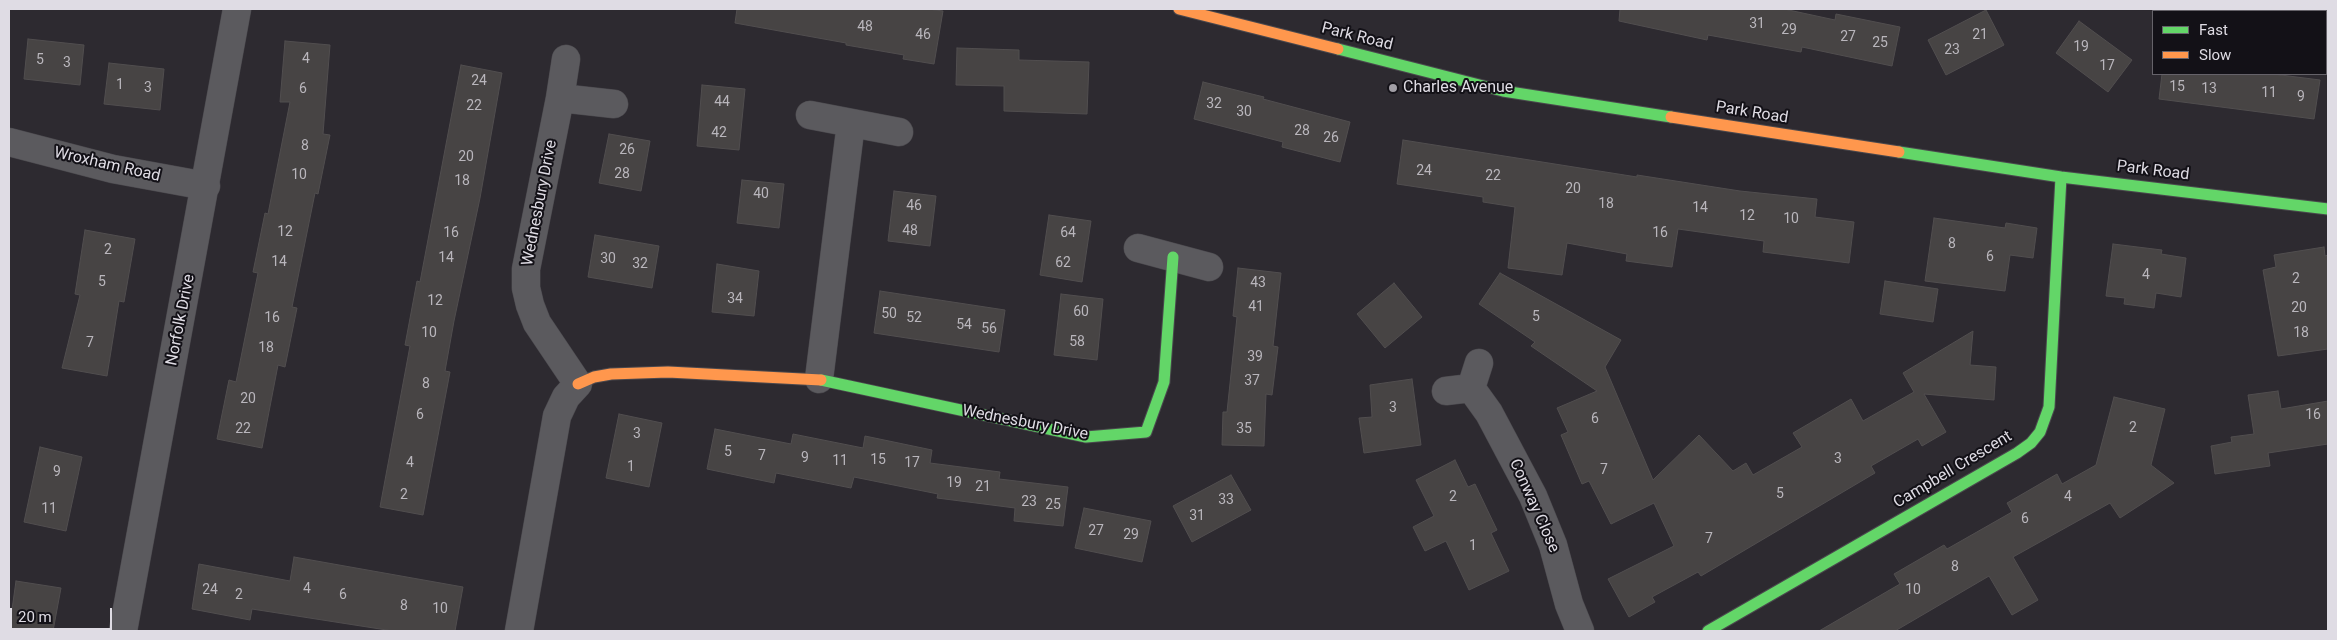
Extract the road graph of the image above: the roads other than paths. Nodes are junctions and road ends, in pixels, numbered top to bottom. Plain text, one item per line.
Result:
1 (237, 9) edge
2 (1179, 9) edge
3 (566, 59) dead end
4 (560, 98) junction
5 (614, 104) dead end
6 (810, 115) dead end
7 (851, 123) junction
8 (899, 132) dead end
9 (9, 142) edge
10 (2061, 176) junction
11 (206, 186) junction
12 (2328, 209) edge
13 (1138, 248) dead end
14 (1173, 257) junction
15 (1209, 267) dead end
16 (819, 379) junction
17 (1465, 381) dead end
18 (578, 384) junction
19 (123, 631) edge
20 (519, 631) edge
21 (1580, 631) edge
22 (1708, 631) edge

1 - 11 street, Norfolk Drive
2 - 10 street, Park Road
3 - 4 street, Wednesbury Drive
4 - 5 street
4 - 18 street, Wednesbury Drive
6 - 7 street
7 - 8 street
7 - 16 street
9 - 11 street, Wroxham Road
10 - 12 street, Park Road
10 - 22 street, Campbell Crescent
11 - 19 street, Norfolk Drive
13 - 14 street
14 - 15 street
14 - 16 street, Wednesbury Drive
16 - 18 street, Wednesbury Drive
17 - 21 street, Conway Close
18 - 20 street

